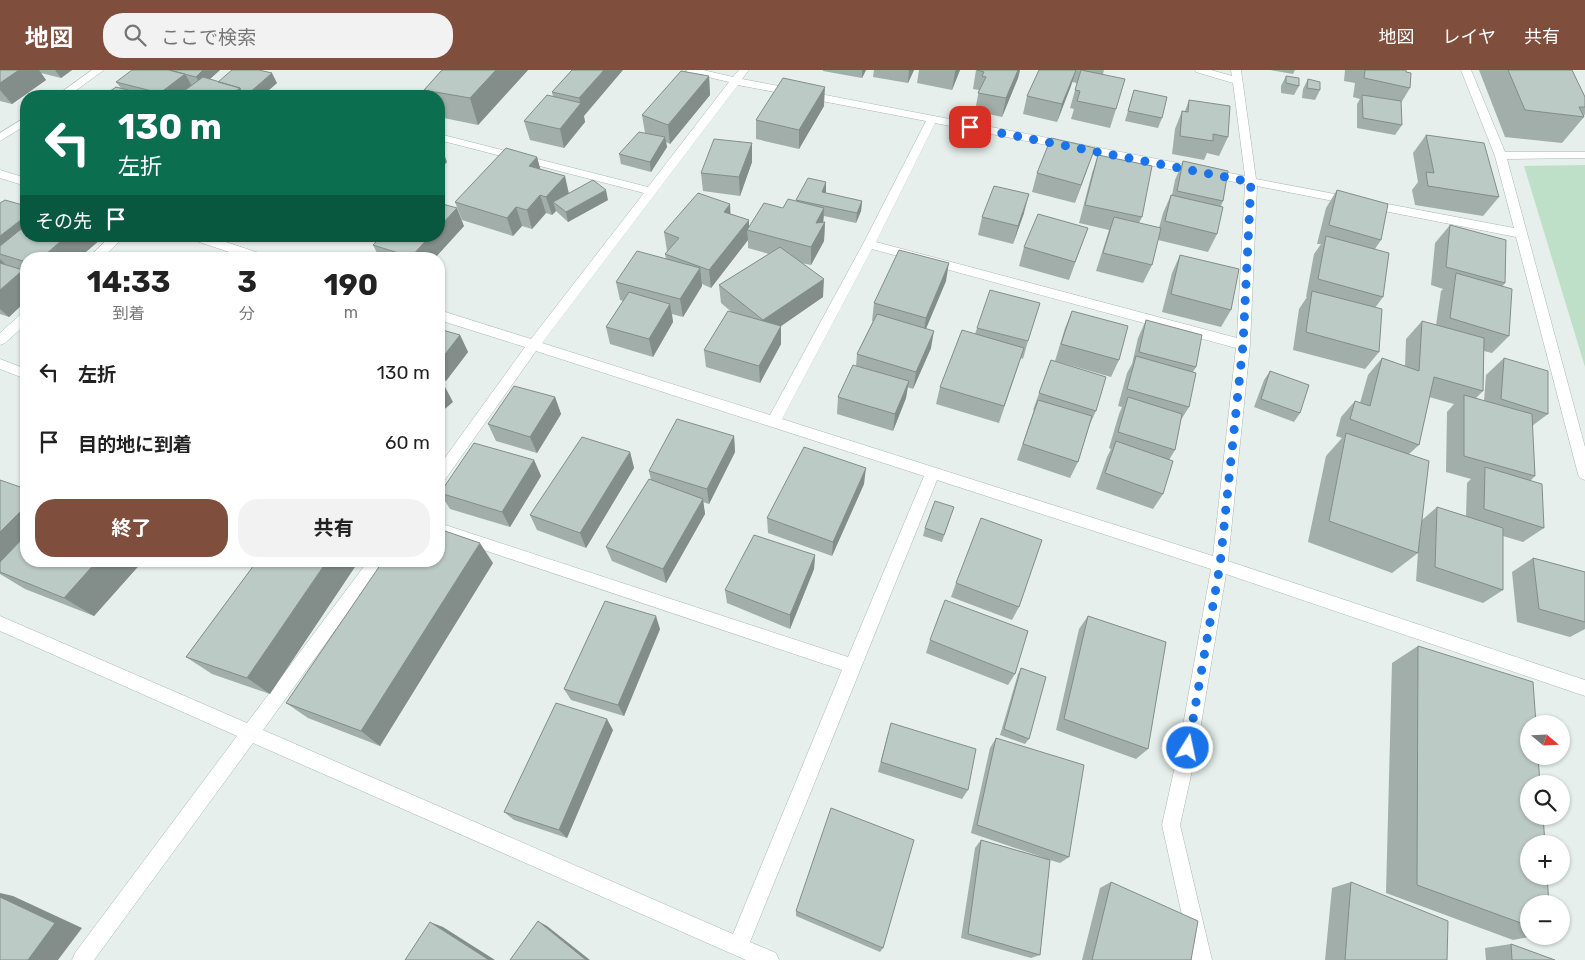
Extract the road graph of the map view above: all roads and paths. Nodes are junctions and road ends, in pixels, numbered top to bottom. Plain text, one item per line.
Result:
1 (99, 70) edge
2 (691, 70) edge
3 (744, 70) edge
4 (1200, 70) edge
5 (1466, 70) edge
6 (1237, 76) edge
7 (736, 81) junction
8 (70, 90) edge
9 (932, 119) junction
10 (20, 124) edge
11 (0, 138) edge
12 (445, 139) edge
13 (1585, 155) edge
14 (1501, 156) junction
15 (0, 174) edge
16 (20, 180) edge
17 (1251, 182) junction
18 (650, 191) junction
19 (1522, 234) junction
20 (112, 242) edge
21 (212, 242) edge
22 (869, 244) junction
23 (101, 252) edge
24 (243, 252) edge
25 (445, 317) edge
26 (20, 322) edge
27 (0, 340) edge
28 (1243, 345) junction
29 (533, 346) junction
30 (0, 364) edge
31 (20, 372) edge
32 (774, 421) junction
33 (445, 469) edge
34 (933, 472) junction
35 (1585, 474) edge
36 (445, 531) edge
37 (1220, 565) junction
38 (373, 567) edge
39 (0, 623) edge
40 (852, 666) junction
41 (1585, 688) edge
42 (250, 733) junction
43 (738, 946) junction
44 (82, 960) edge
45 (769, 960) edge
46 (1202, 960) edge

1 - 8 street
2 - 7 street
3 - 7 street
4 - 6 street
5 - 14 street
6 - 17 street
7 - 9 street
7 - 18 street
9 - 17 street
9 - 22 street
10 - 11 street
12 - 18 street
13 - 14 street
14 - 19 street
15 - 16 street
17 - 19 street
17 - 28 street
18 - 29 street
19 - 35 street
20 - 23 street
21 - 24 street
22 - 28 street
22 - 32 street
25 - 29 street
26 - 27 street
28 - 37 street
29 - 32 street
29 - 33 street
30 - 31 street
32 - 34 street
34 - 37 street
34 - 40 street
36 - 40 street
37 - 41 street
37 - 46 street
38 - 42 street
39 - 42 street
40 - 43 street
42 - 43 street
42 - 44 street
43 - 45 street

